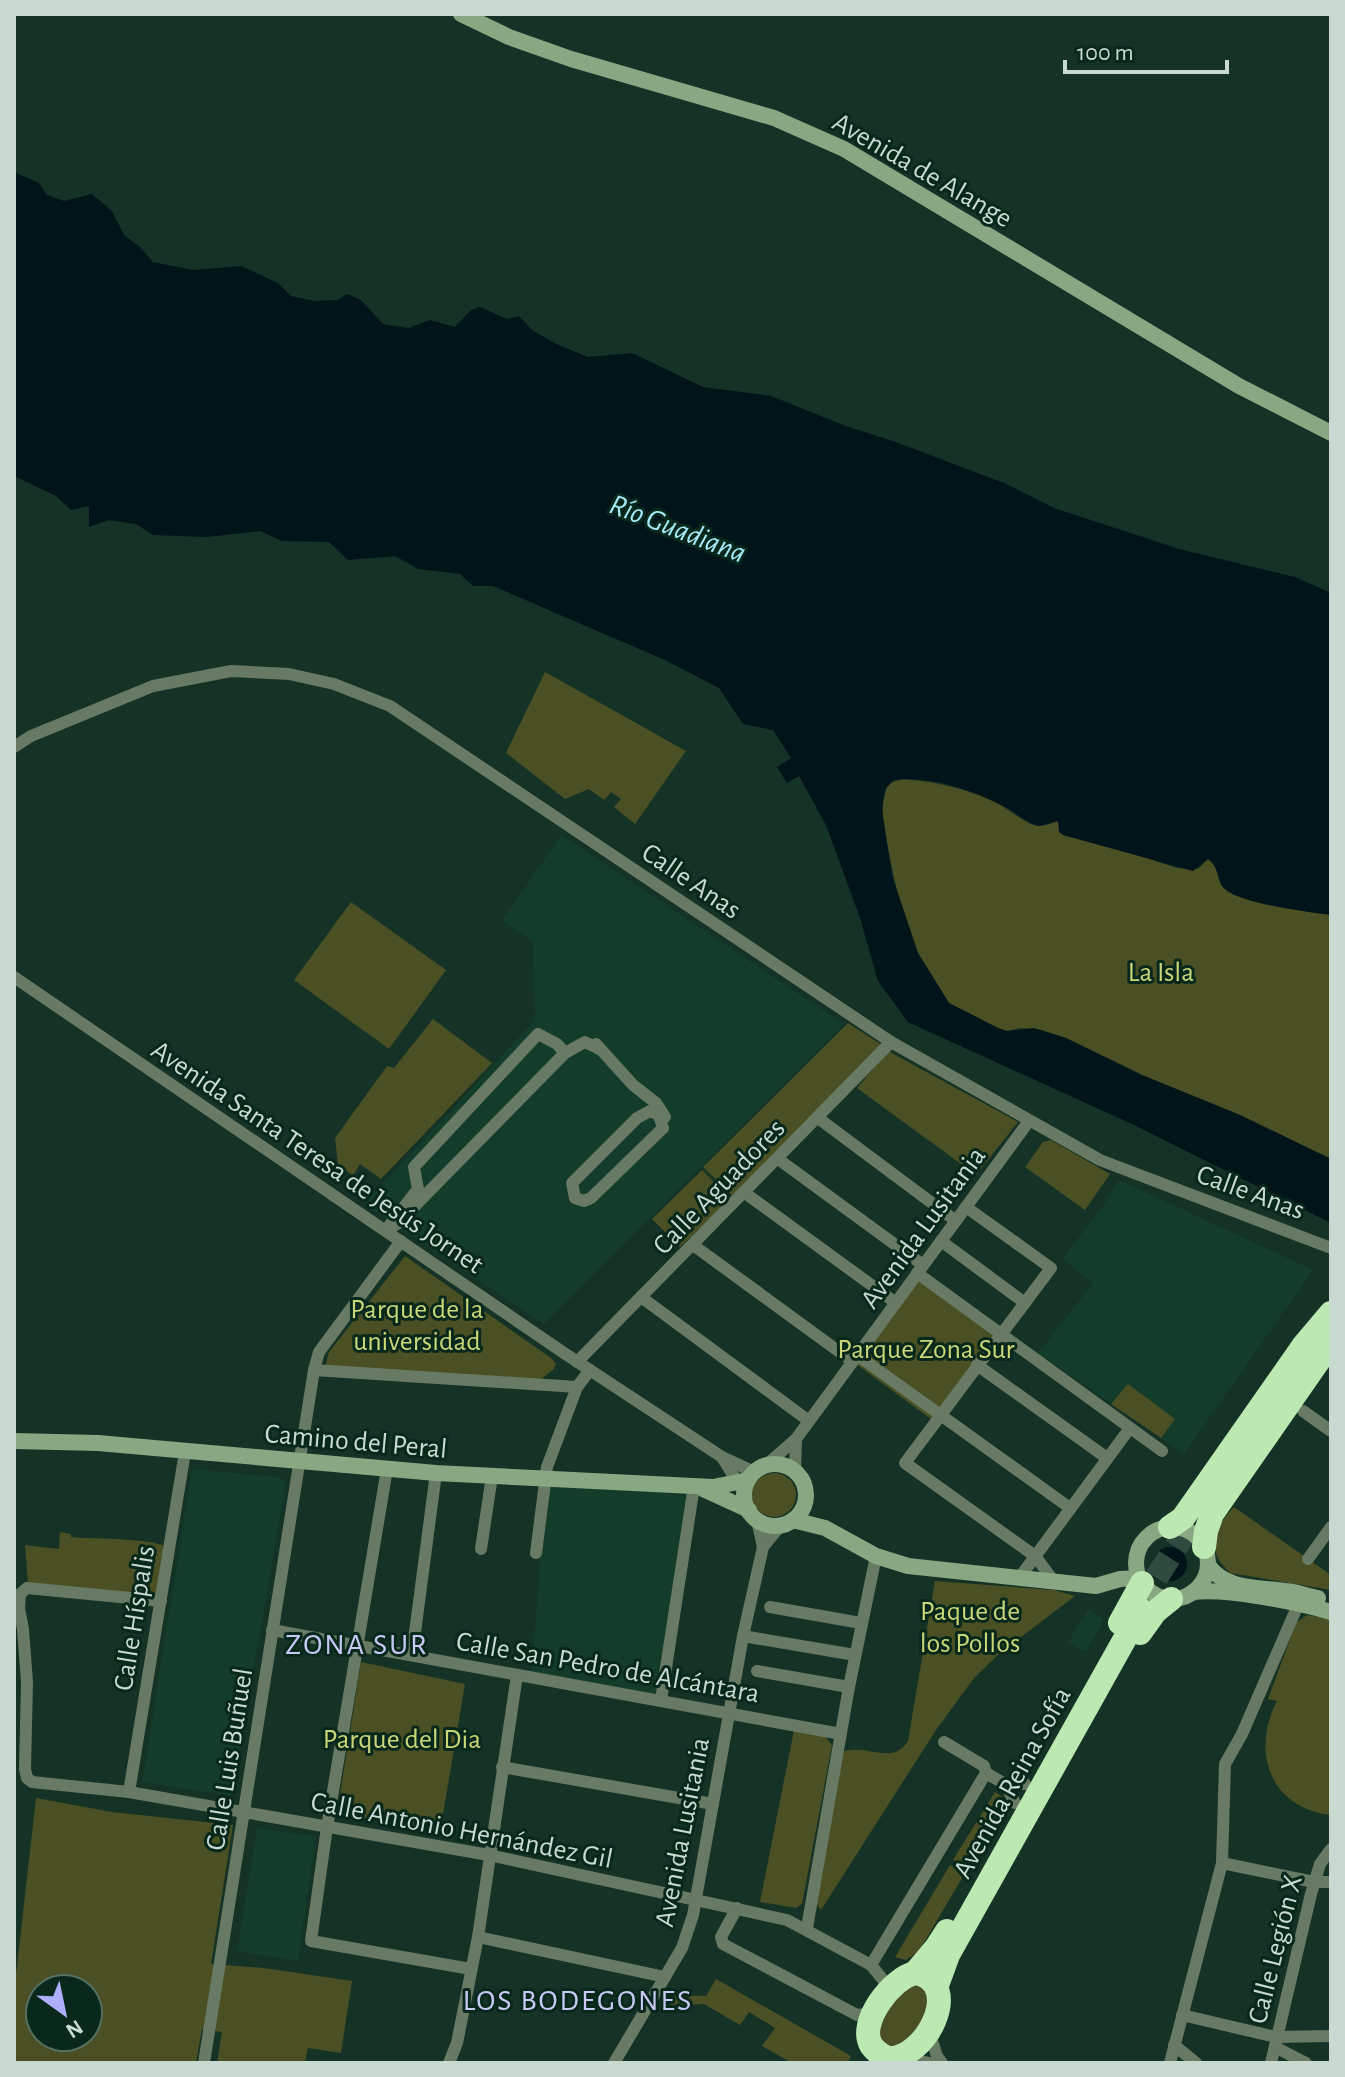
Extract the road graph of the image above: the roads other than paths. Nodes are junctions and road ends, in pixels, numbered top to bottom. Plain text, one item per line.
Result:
1 (461, 14) edge
2 (1331, 433) edge
3 (14, 747) edge
4 (14, 977) edge
5 (891, 1042) junction
6 (561, 1048) junction
7 (633, 1085) junction
8 (640, 1115) junction
9 (818, 1118) junction
10 (1029, 1121) junction
11 (664, 1124) junction
12 (778, 1159) junction
13 (417, 1182) junction
14 (432, 1188) junction
15 (745, 1193) junction
16 (966, 1207) junction
17 (956, 1221) junction
18 (386, 1230) junction
19 (401, 1241) junction
20 (941, 1241) junction
21 (693, 1245) junction
22 (1331, 1248) edge
23 (920, 1269) junction
24 (641, 1297) junction
25 (896, 1303) junction
26 (1025, 1303) junction
27 (1331, 1313) edge
28 (1331, 1320) edge
29 (1000, 1335) junction
30 (1329, 1350) edge
31 (855, 1358) junction
32 (577, 1362) junction
33 (977, 1365) junction
34 (314, 1370) junction
35 (590, 1370) junction
36 (577, 1387) junction
37 (1303, 1411) dead end
38 (940, 1414) junction
39 (809, 1421) junction
40 (1130, 1428) junction
41 (1331, 1431) edge
42 (796, 1439) junction
43 (14, 1441) edge
44 (1162, 1451) dead end
45 (185, 1452) junction
46 (722, 1457) junction
47 (1107, 1458) junction
48 (300, 1463) junction
49 (387, 1469) junction
50 (795, 1471) junction
51 (436, 1473) junction
52 (492, 1476) junction
53 (749, 1478) junction
54 (546, 1479) junction
55 (694, 1486) junction
56 (805, 1500) junction
57 (1070, 1508) junction
58 (753, 1515) junction
59 (787, 1522) junction
60 (1170, 1527) junction
61 (1331, 1527) edge
62 (825, 1528) junction
63 (763, 1547) junction
64 (481, 1549) dead end
65 (536, 1553) dead end
66 (876, 1556) junction
67 (1035, 1556) junction
68 (1206, 1556) junction
69 (1308, 1559) dead end
70 (1139, 1573) junction
71 (1020, 1577) junction
72 (1053, 1580) junction
73 (1182, 1596) junction
74 (161, 1601) junction
75 (1331, 1602) edge
76 (1298, 1605) junction
77 (770, 1607) dead end
78 (1139, 1609) tunnel mouth
79 (1331, 1612) edge
80 (861, 1623) junction
81 (272, 1630) junction
82 (743, 1636) junction
83 (357, 1644) junction
84 (412, 1655) junction
85 (855, 1655) junction
86 (757, 1671) dead end
87 (517, 1675) junction
88 (849, 1687) junction
89 (661, 1700) junction
90 (730, 1712) junction
91 (841, 1734) junction
92 (944, 1742) dead end
93 (502, 1767) junction
94 (986, 1773) junction
95 (1015, 1790) junction
96 (129, 1792) junction
97 (713, 1804) junction
98 (245, 1813) junction
99 (327, 1827) junction
100 (1331, 1849) edge
101 (489, 1855) junction
102 (1222, 1863) junction
103 (1314, 1882) junction
104 (1331, 1882) edge
105 (696, 1899) junction
106 (737, 1908) junction
107 (807, 1928) junction
108 (478, 1937) junction
109 (942, 1952) junction
110 (871, 1965) junction
111 (471, 1969) junction
112 (912, 1973) junction
113 (665, 1977) junction
114 (937, 1985) junction
115 (880, 2003) junction
116 (1182, 2015) junction
117 (929, 2031) junction
118 (1331, 2036) edge
119 (1276, 2042) junction
120 (1174, 2045) junction
121 (869, 2054) edge
122 (896, 2060) edge
123 (204, 2063) edge
124 (449, 2063) edge
125 (614, 2063) edge
126 (929, 2063) edge
127 (942, 2063) edge
128 (1170, 2063) edge
129 (1196, 2063) edge
130 (1271, 2063) edge
131 (1306, 2063) edge

1 - 2 street, Avenida de Alange
3 - 5 street, Calle Anas
4 - 18 street, Avenida Santa Teresa de Jesús Jornet
5 - 9 street, Calle Aguadores
5 - 10 street, Calle Anas
6 - 7 street
6 - 13 street
6 - 14 street
7 - 8 street
7 - 11 street
8 - 11 street
8 - 11 street
9 - 12 street, Calle Aguadores
9 - 17 street
10 - 16 street, Avenida Lusitania
10 - 22 street, Calle Anas
12 - 15 street, Calle Aguadores
12 - 23 street
13 - 14 street
13 - 18 street
14 - 18 street
15 - 21 street, Calle Aguadores
15 - 25 street
16 - 17 street, Avenida Lusitania
16 - 26 street
17 - 20 street, Avenida Lusitania
18 - 19 street, Avenida Santa Teresa de Jesús Jornet
19 - 32 street, Avenida Santa Teresa de Jesús Jornet
19 - 34 street, Calle Luis Buñuel
20 - 23 street, Avenida Lusitania
20 - 26 street
21 - 24 street, Calle Aguadores
21 - 31 street
23 - 25 street, Avenida Lusitania
23 - 29 street
24 - 32 street, Calle Aguadores
24 - 39 street
25 - 31 street, Avenida Lusitania
26 - 29 street
27 - 60 highway
28 - 30 highway
29 - 33 street
29 - 40 street
30 - 68 highway
31 - 38 street
31 - 39 street, Avenida Lusitania
32 - 35 street, Avenida Santa Teresa de Jesús Jornet
33 - 38 street
33 - 47 street
34 - 36 street
34 - 48 street, Calle Luis Buñuel
35 - 36 street
35 - 46 street, Avenida Santa Teresa de Jesús Jornet
36 - 54 street
37 - 41 street
38 - 57 street
38 - 67 street
39 - 42 street, Avenida Lusitania
40 - 44 street
40 - 47 street
42 - 50 street
42 - 53 street, Avenida Lusitania
43 - 45 street, Camino del Peral
45 - 48 street, Camino del Peral
45 - 74 street, Calle Híspalis
46 - 53 street, Avenida Santa Teresa de Jesús Jornet
46 - 53 street, Avenida Santa Teresa de Jesús Jornet
47 - 57 street
48 - 49 street, Camino del Peral
48 - 81 street, Calle Luis Buñuel
49 - 51 street, Camino del Peral
49 - 83 street
50 - 53 street
50 - 56 street
51 - 52 street, Camino del Peral
51 - 84 street
52 - 54 street, Camino del Peral
52 - 64 street
53 - 55 street, Camino del Peral
53 - 58 street
54 - 55 street, Camino del Peral
54 - 65 street
55 - 58 street, Camino del Peral
55 - 89 street
56 - 59 street
56 - 62 street
57 - 67 street
58 - 59 street
58 - 63 street, Avenida Lusitania
59 - 62 street
59 - 63 street, Avenida Lusitania
60 - 68 street
60 - 70 street
61 - 69 street
62 - 66 street
63 - 82 street, Avenida Lusitania
66 - 71 street
66 - 80 street
67 - 71 street
67 - 72 street
68 - 73 street
68 - 75 street
70 - 72 street
70 - 73 street
70 - 95 highway
71 - 72 street
73 - 76 street
73 - 109 highway
74 - 96 street, Calle Híspalis
74 - 96 street, Calle Antonio Hernández Gil
76 - 79 street
76 - 102 street
77 - 80 street
78 - 109 highway, Avenida Reina Sofía
80 - 85 street
81 - 83 street, Calle San Pedro de Alcántara
81 - 98 street, Calle Luis Buñuel
82 - 85 street
82 - 90 street, Avenida Lusitania
83 - 84 street, Calle San Pedro de Alcántara
83 - 99 street
84 - 87 street, Calle San Pedro de Alcántara
85 - 88 street
86 - 88 street
87 - 89 street, Calle San Pedro de Alcántara
87 - 93 street
88 - 91 street
89 - 90 street, Calle San Pedro de Alcántara
90 - 91 street, Calle San Pedro de Alcántara
90 - 97 street, Avenida Lusitania
91 - 107 street
92 - 94 street, Avenida Reina Sofía
93 - 97 street
93 - 101 street
94 - 95 street, Avenida Reina Sofía
94 - 110 street, Avenida Reina Sofía
95 - 109 highway
96 - 98 street, Calle Antonio Hernández Gil
97 - 105 street, Avenida Lusitania
98 - 99 street, Calle Antonio Hernández Gil
98 - 123 street, Calle Luis Buñuel
99 - 101 street, Calle Antonio Hernández Gil
99 - 111 street
100 - 103 street, Calle Legión X
101 - 105 street, Calle Antonio Hernández Gil
101 - 108 street
102 - 103 street
102 - 116 street
103 - 104 street
103 - 119 street, Calle Legión X
105 - 106 street, Calle Antonio Hernández Gil
105 - 113 street, Avenida Lusitania
106 - 107 street, Calle Antonio Hernández Gil
106 - 115 street
107 - 110 street, Calle Antonio Hernández Gil
108 - 111 street
108 - 113 street
109 - 112 highway, Avenida Reina Sofía
109 - 114 highway, Avenida Reina Sofía
110 - 112 street, Calle Antonio Hernández Gil
110 - 115 street
111 - 124 street
112 - 114 highway
112 - 115 highway, Avenida Reina Sofía
113 - 125 street, Avenida Lusitania
114 - 117 highway, Avenida Reina Sofía
115 - 121 highway
116 - 119 street
116 - 120 street
117 - 122 highway
117 - 127 street
118 - 119 street
119 - 130 street, Calle Legión X
119 - 131 street
120 - 128 street
120 - 129 street
121 - 122 highway
122 - 126 street

